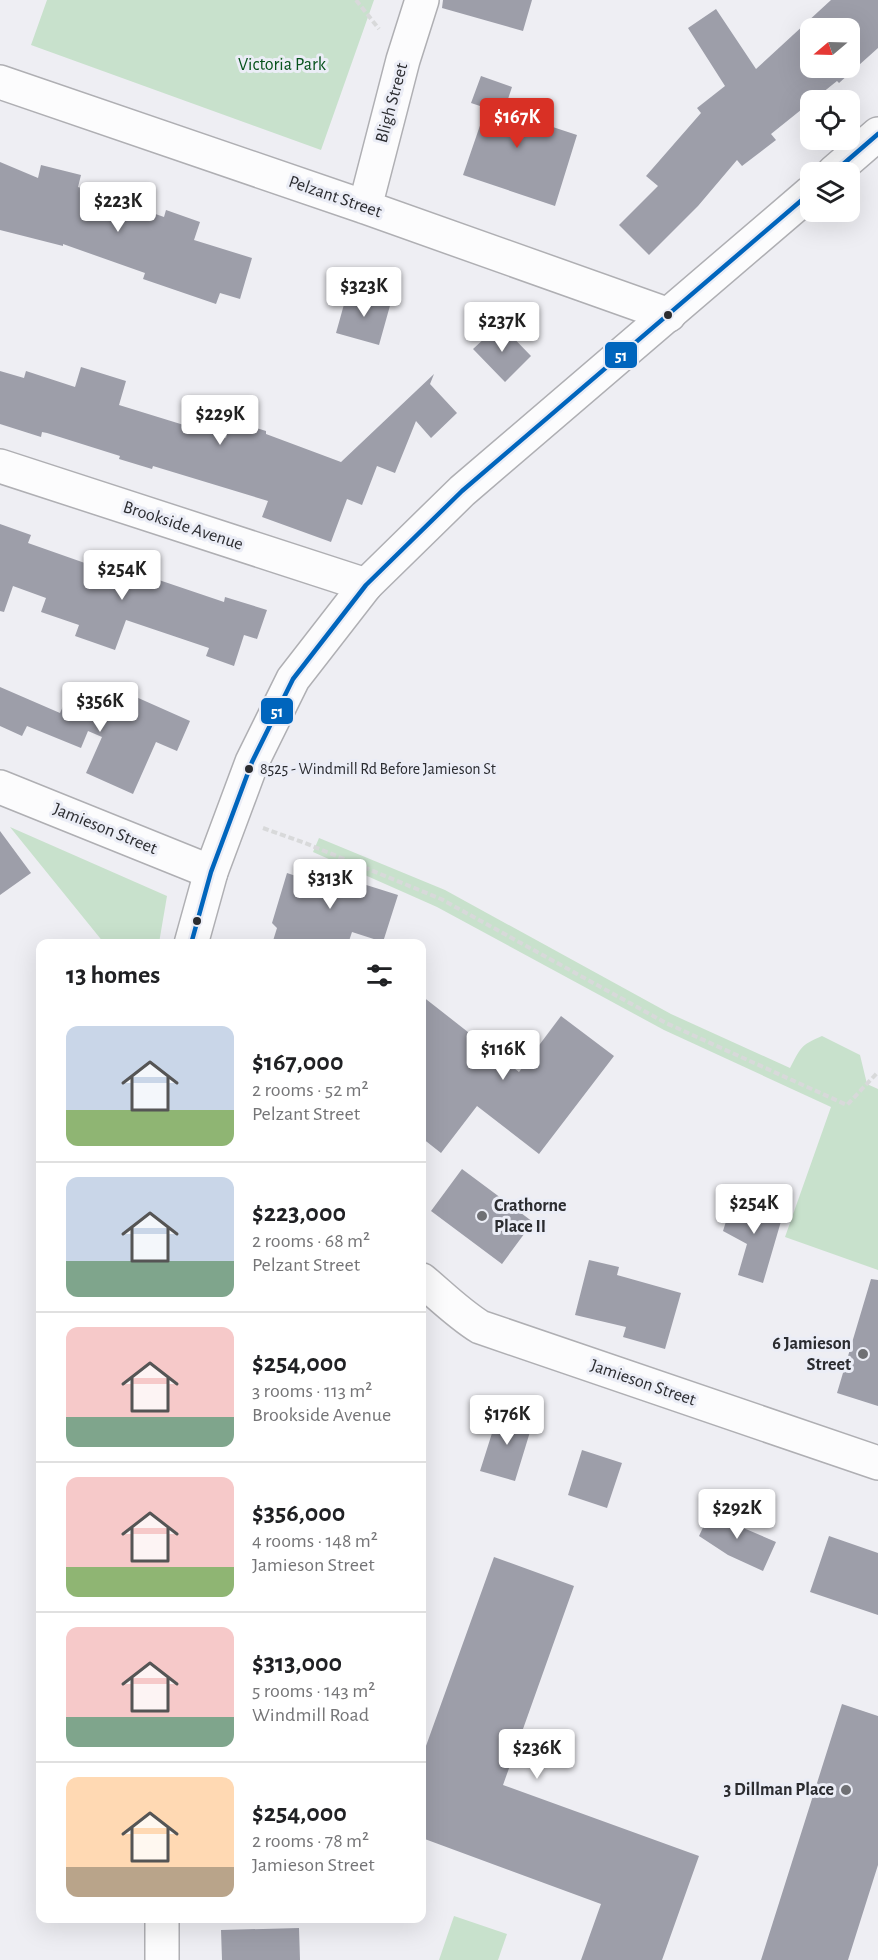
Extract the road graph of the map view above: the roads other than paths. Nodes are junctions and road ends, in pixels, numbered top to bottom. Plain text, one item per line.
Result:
1 (422, 0) edge
2 (0, 82) edge
3 (878, 134) edge
4 (846, 162) edge
5 (800, 202) edge
6 (366, 207) junction
7 (669, 315) junction
8 (0, 466) edge
9 (366, 585) junction
10 (0, 787) edge
11 (211, 872) junction
12 (192, 939) edge
13 (426, 1283) edge
14 (878, 1463) edge
15 (162, 1923) edge
16 (162, 1960) edge

1 - 6 street, Bligh Street
2 - 6 street, Pelzant Street
3 - 4 street
5 - 7 street
6 - 7 street, Pelzant Street
7 - 9 street
8 - 9 street, Brookside Avenue
9 - 11 street
10 - 11 street, Jamieson Street
11 - 12 street
13 - 14 street, Jamieson Street
15 - 16 street

